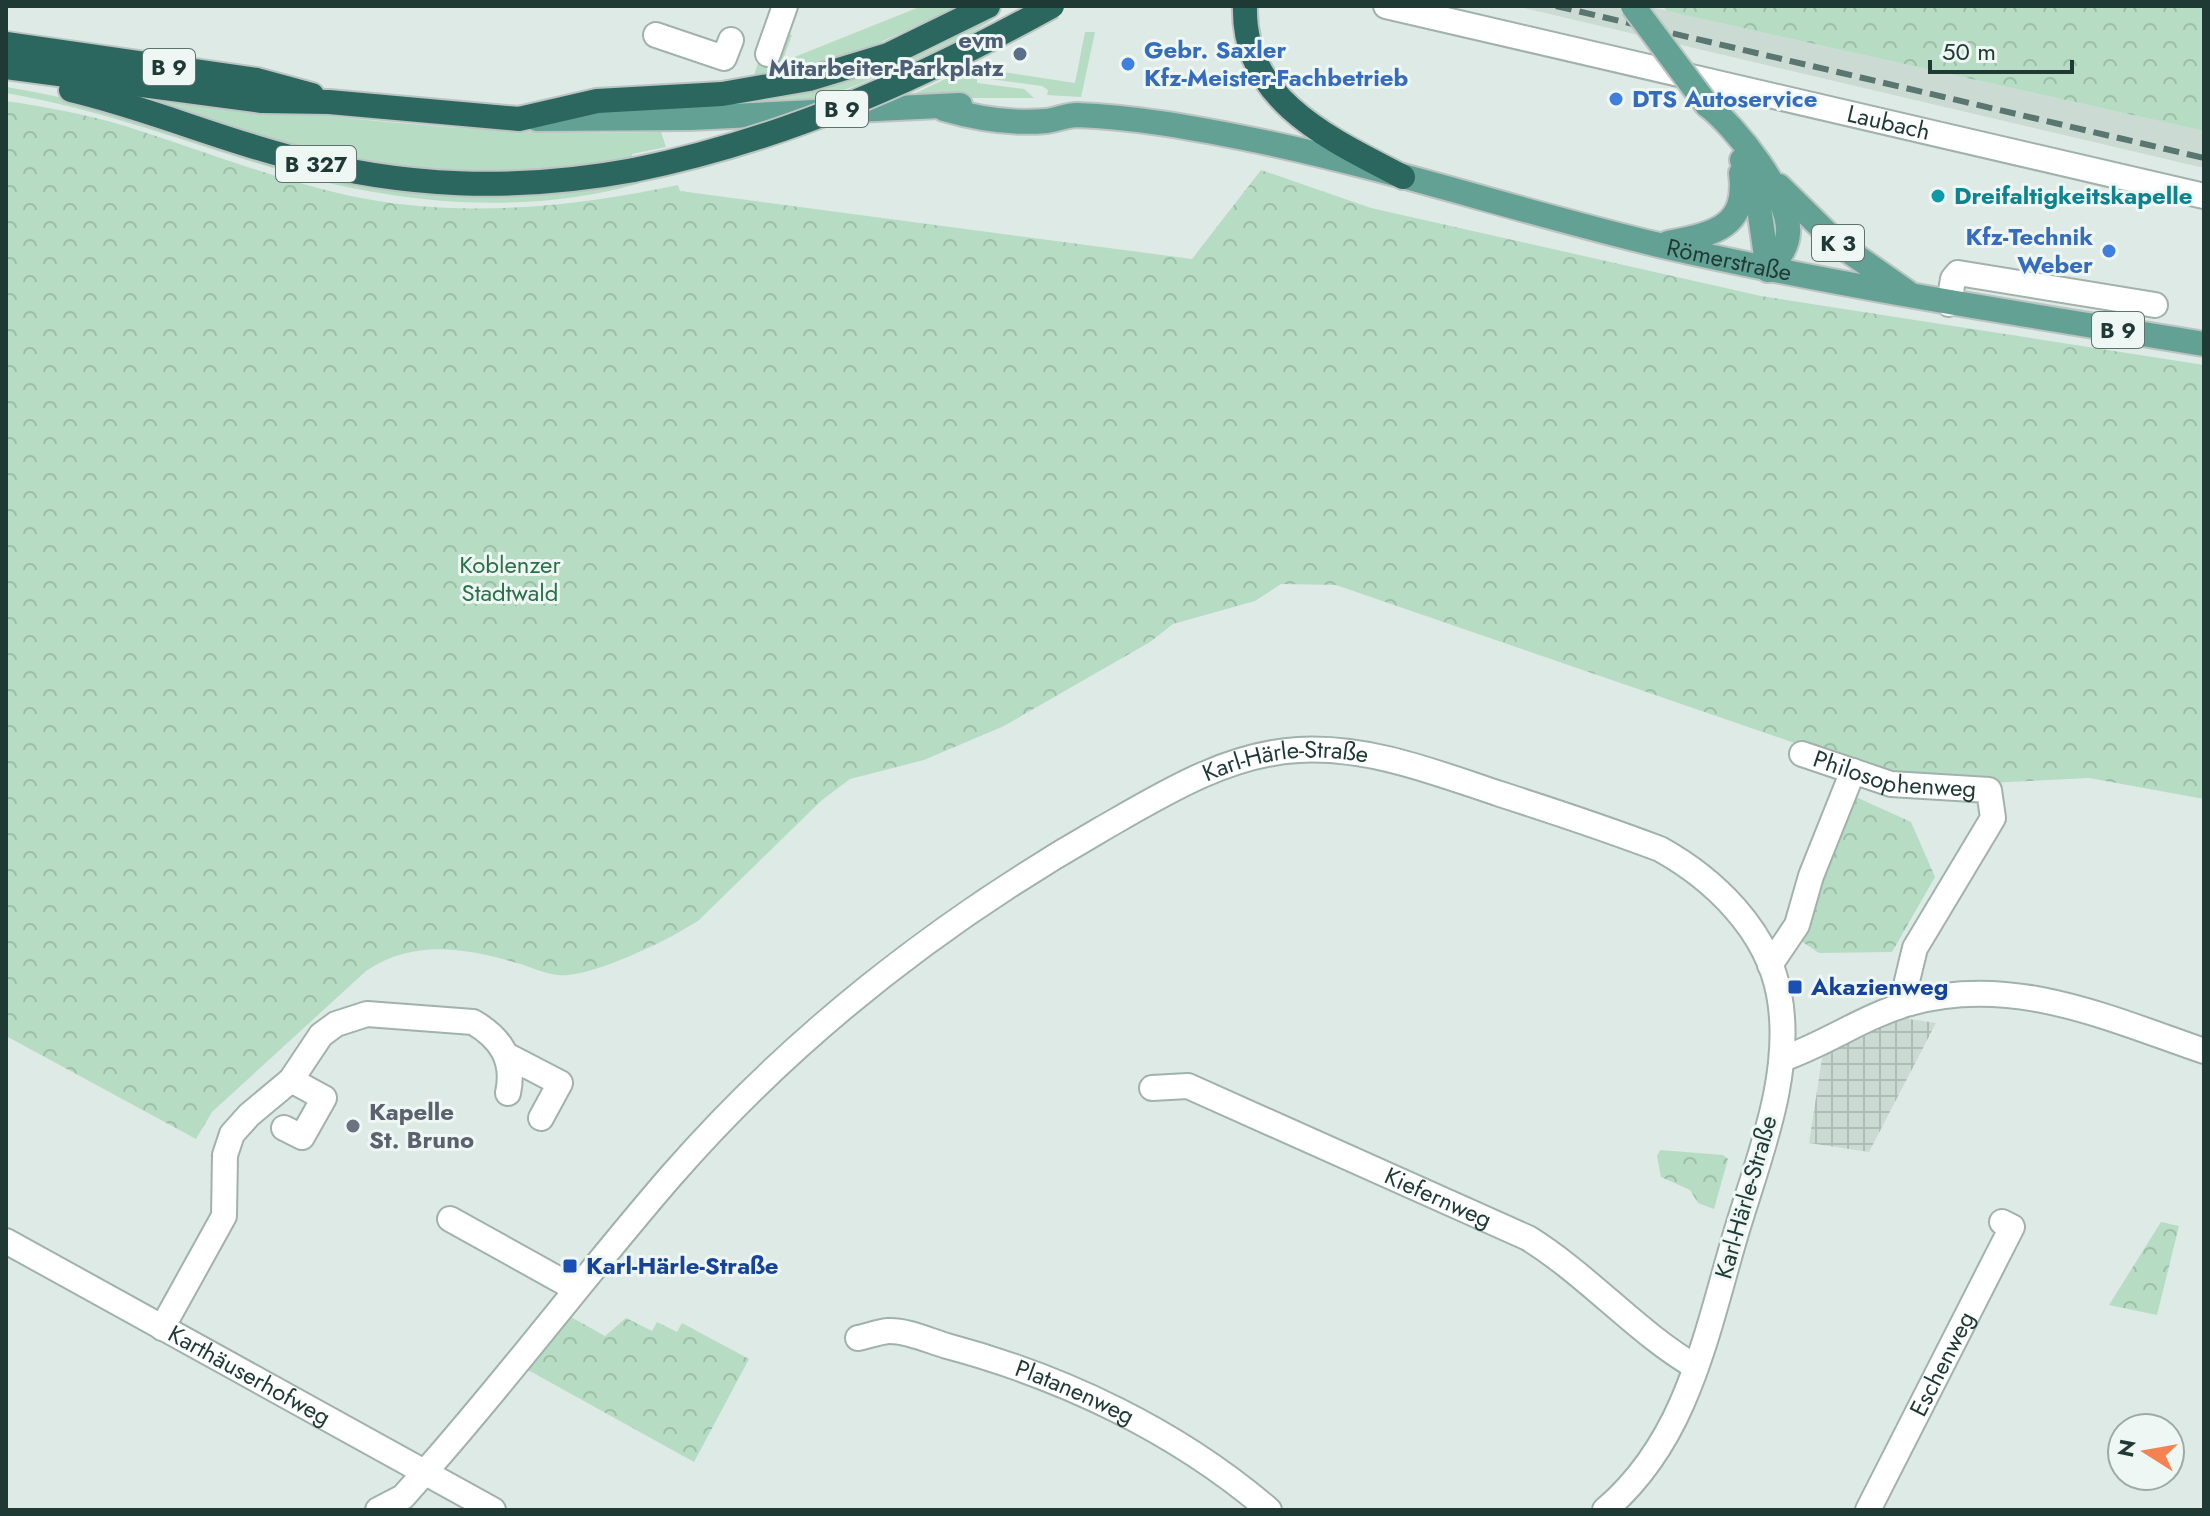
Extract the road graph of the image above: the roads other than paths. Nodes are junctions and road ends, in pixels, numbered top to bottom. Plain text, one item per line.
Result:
1 (785, 6) edge
2 (988, 6) edge
3 (1052, 6) edge
4 (1245, 6) edge
5 (1386, 6) edge
6 (1633, 6) edge
7 (656, 35) dead end
8 (731, 40) dead end
9 (6, 44) edge
10 (768, 54) dead end
11 (6, 67) edge
12 (6, 78) edge
13 (329, 102) junction
14 (1707, 105) junction
15 (519, 119) junction
16 (1739, 154) junction
17 (1403, 177) junction
18 (1769, 179) junction
19 (2204, 196) edge
20 (1659, 245) junction
21 (1768, 270) junction
22 (2037, 286) junction
23 (1916, 298) junction
24 (1949, 304) junction
25 (2155, 305) dead end
26 (2033, 317) junction
27 (2204, 344) edge
28 (1802, 754) dead end
29 (1853, 771) junction
30 (1770, 965) junction
31 (1910, 1003) junction
32 (2204, 1051) edge
33 (506, 1055) junction
34 (1782, 1059) junction
35 (291, 1080) junction
36 (1152, 1088) dead end
37 (508, 1093) dead end
38 (541, 1118) dead end
39 (284, 1128) dead end
40 (450, 1219) dead end
41 (2002, 1222) dead end
42 (6, 1241) edge
43 (576, 1289) junction
44 (162, 1328) junction
45 (858, 1338) dead end
46 (1696, 1367) junction
47 (425, 1472) junction
48 (1621, 1506) edge
49 (378, 1510) edge
50 (493, 1510) edge
51 (1269, 1510) edge
52 (1868, 1510) edge

1 - 10 street
2 - 15 highway
3 - 12 highway, B 327, bridge
4 - 17 highway
5 - 19 street, Laubach
6 - 14 main road, K 3, bridge
7 - 8 street
9 - 13 highway, B 9
11 - 13 highway, B 9
13 - 15 highway, B 9
14 - 16 main road, K 3
14 - 18 main road, K 3
15 - 17 main road, B 9
16 - 20 main road, K 3
16 - 21 main road, K 3
17 - 20 main road, Römerstraße / B 9
18 - 21 main road, K 3
18 - 23 main road, K 3
20 - 21 main road, Römerstraße
21 - 23 main road, Römerstraße
22 - 24 street
22 - 25 street
22 - 26 street
23 - 24 main road, Römerstraße / B 9
24 - 26 main road, Römerstraße / B 9
26 - 27 main road, Römerstraße / B 9
28 - 29 street, Philosophenweg
29 - 30 street
29 - 31 street, Philosophenweg
30 - 34 street, Karl-Härle-Straße
30 - 43 street, Karl-Härle-Straße
31 - 32 street
31 - 34 street
33 - 35 street
33 - 37 street
33 - 38 street
34 - 46 street, Karl-Härle-Straße
35 - 39 street
35 - 44 street
36 - 46 street, Kiefernweg
40 - 43 street
41 - 52 street, Eschenweg
42 - 44 street, Karthäuserhofweg
43 - 47 street, Karl-Härle-Straße
44 - 47 street, Karthäuserhofweg
45 - 51 street, Platanenweg
46 - 48 street, Karl-Härle-Straße
47 - 49 street, Karl-Härle-Straße
47 - 50 street, Karthäuserhofweg

